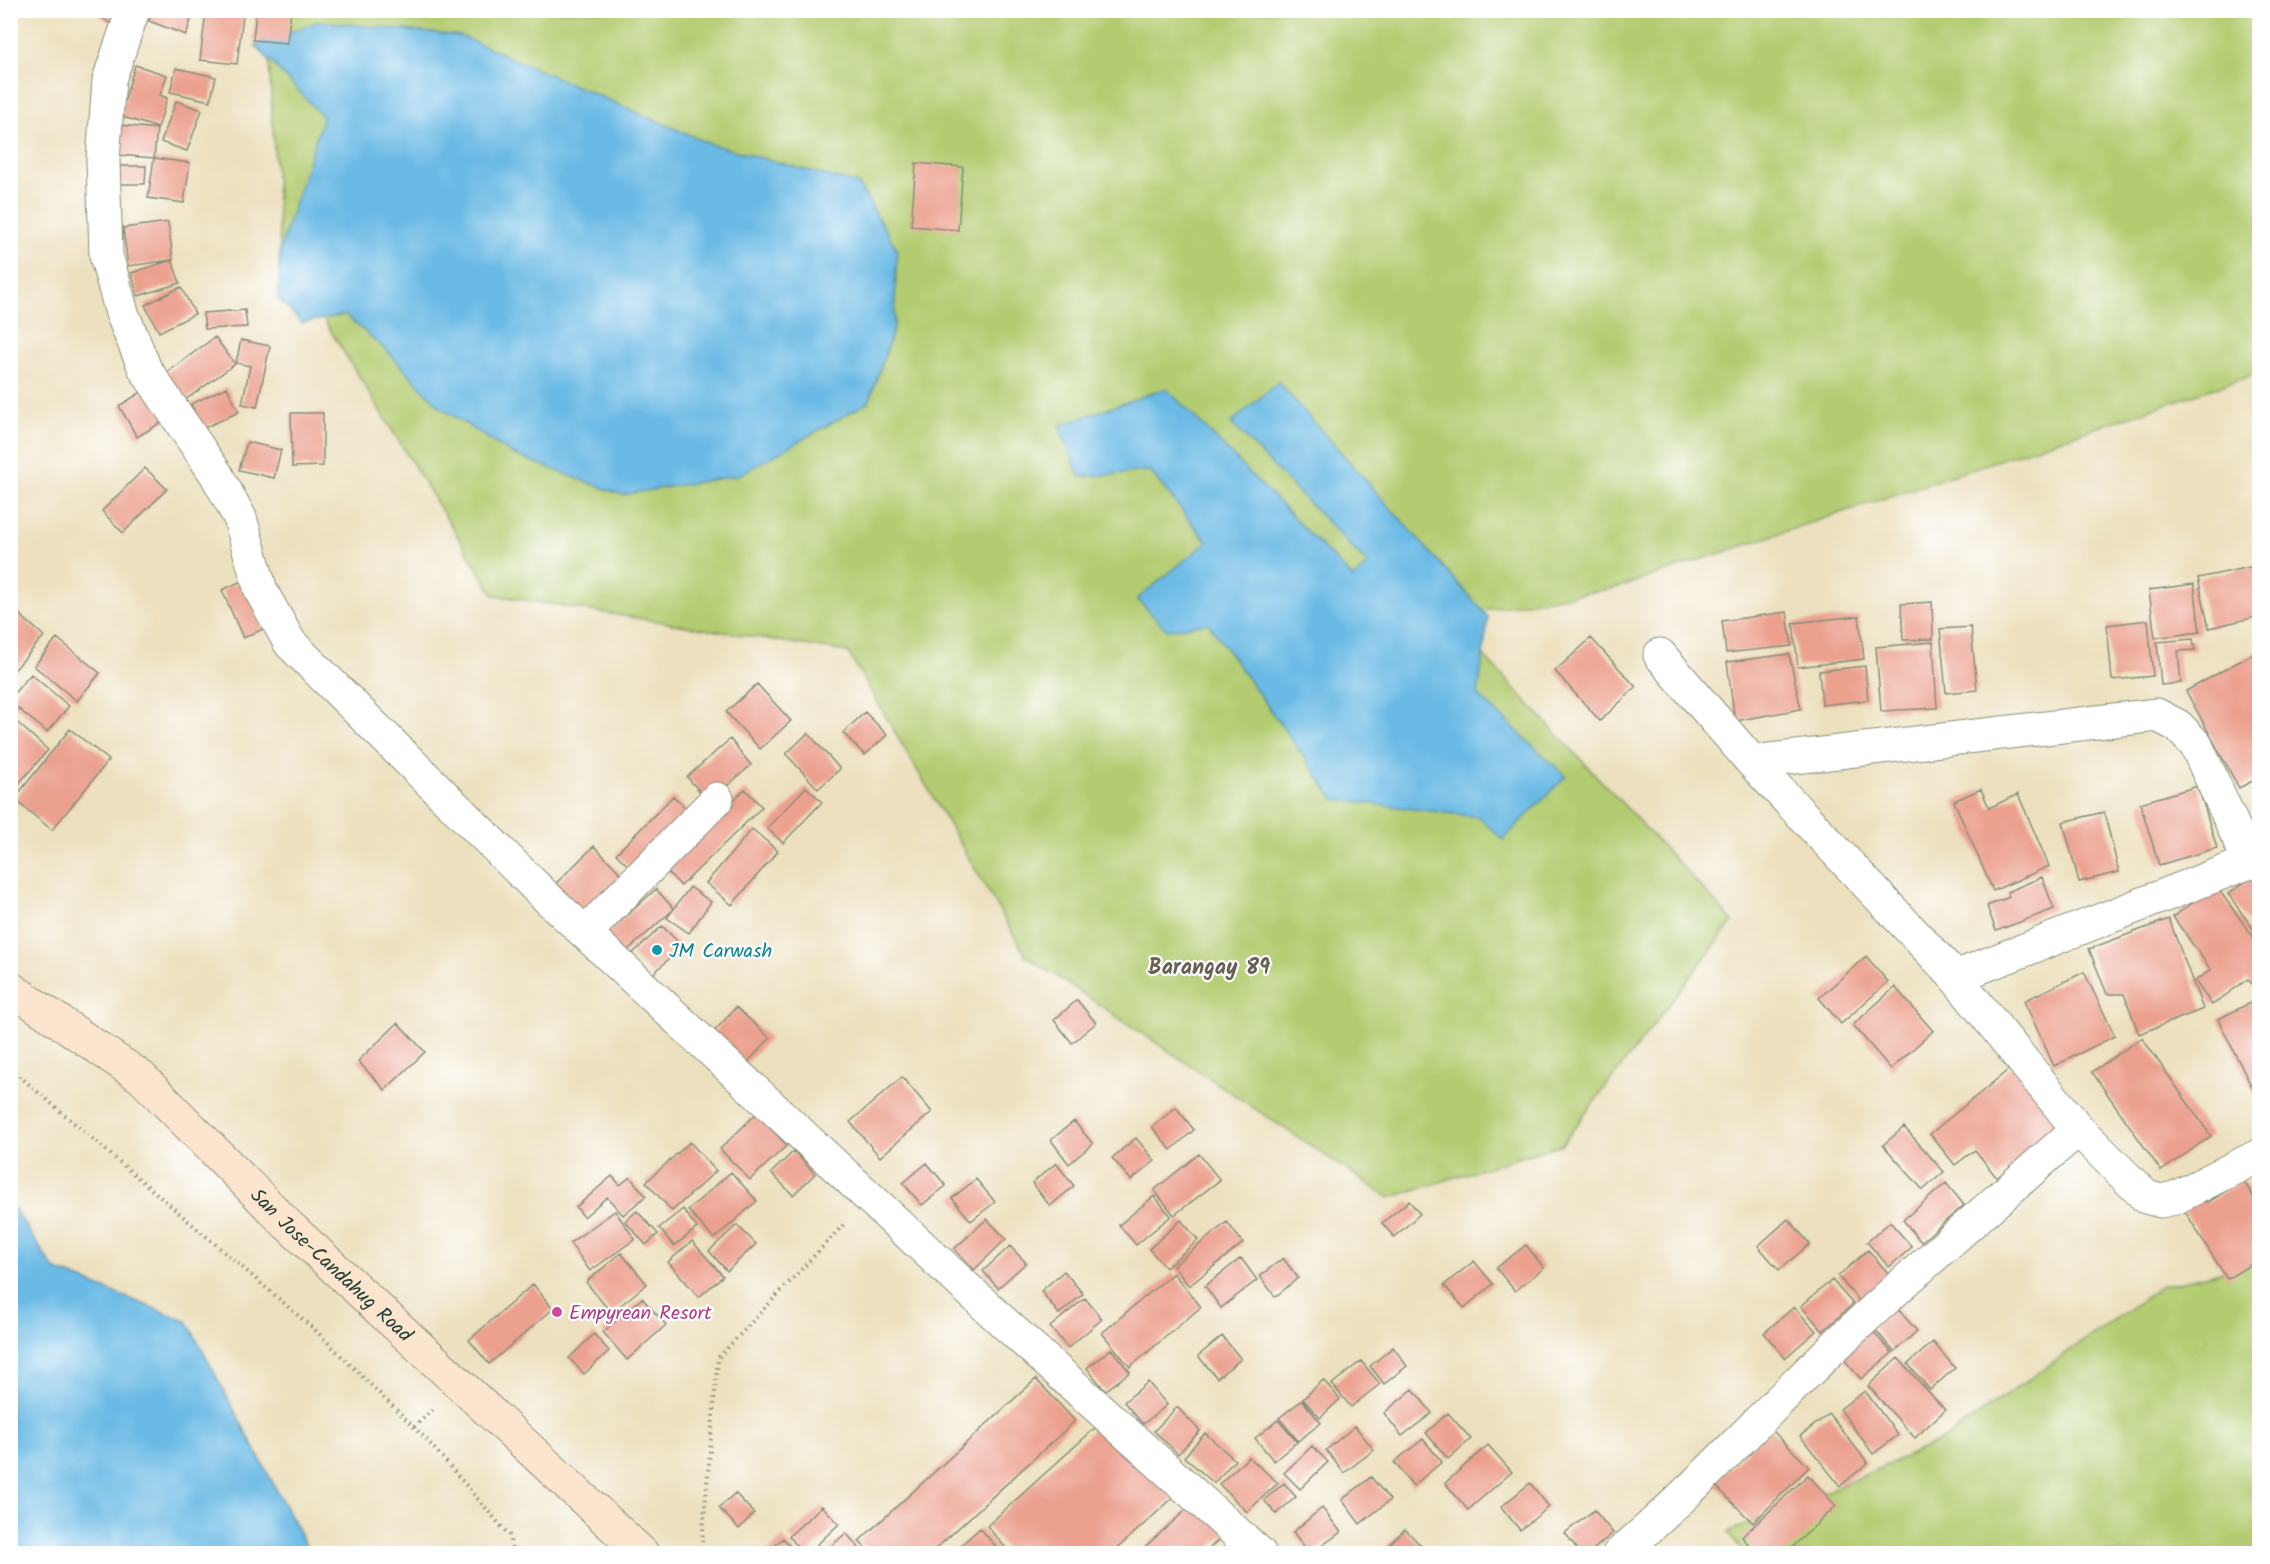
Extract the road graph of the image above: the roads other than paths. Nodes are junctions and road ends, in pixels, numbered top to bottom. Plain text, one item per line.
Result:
1 (133, 10) edge
2 (1660, 655) dead end
3 (1752, 762) junction
4 (717, 799) dead end
5 (2255, 861) edge
6 (585, 933) junction
7 (1955, 977) junction
8 (10, 988) edge
9 (2078, 1129) junction
10 (2259, 1155) edge
11 (643, 1554) edge
12 (1260, 1554) edge
13 (1619, 1554) edge

1 - 6 street
2 - 3 street
3 - 5 street
3 - 7 street
4 - 6 street
5 - 7 street
6 - 12 street
7 - 9 street
8 - 11 street, San Jose-Candahug Road
9 - 10 street
9 - 13 street

